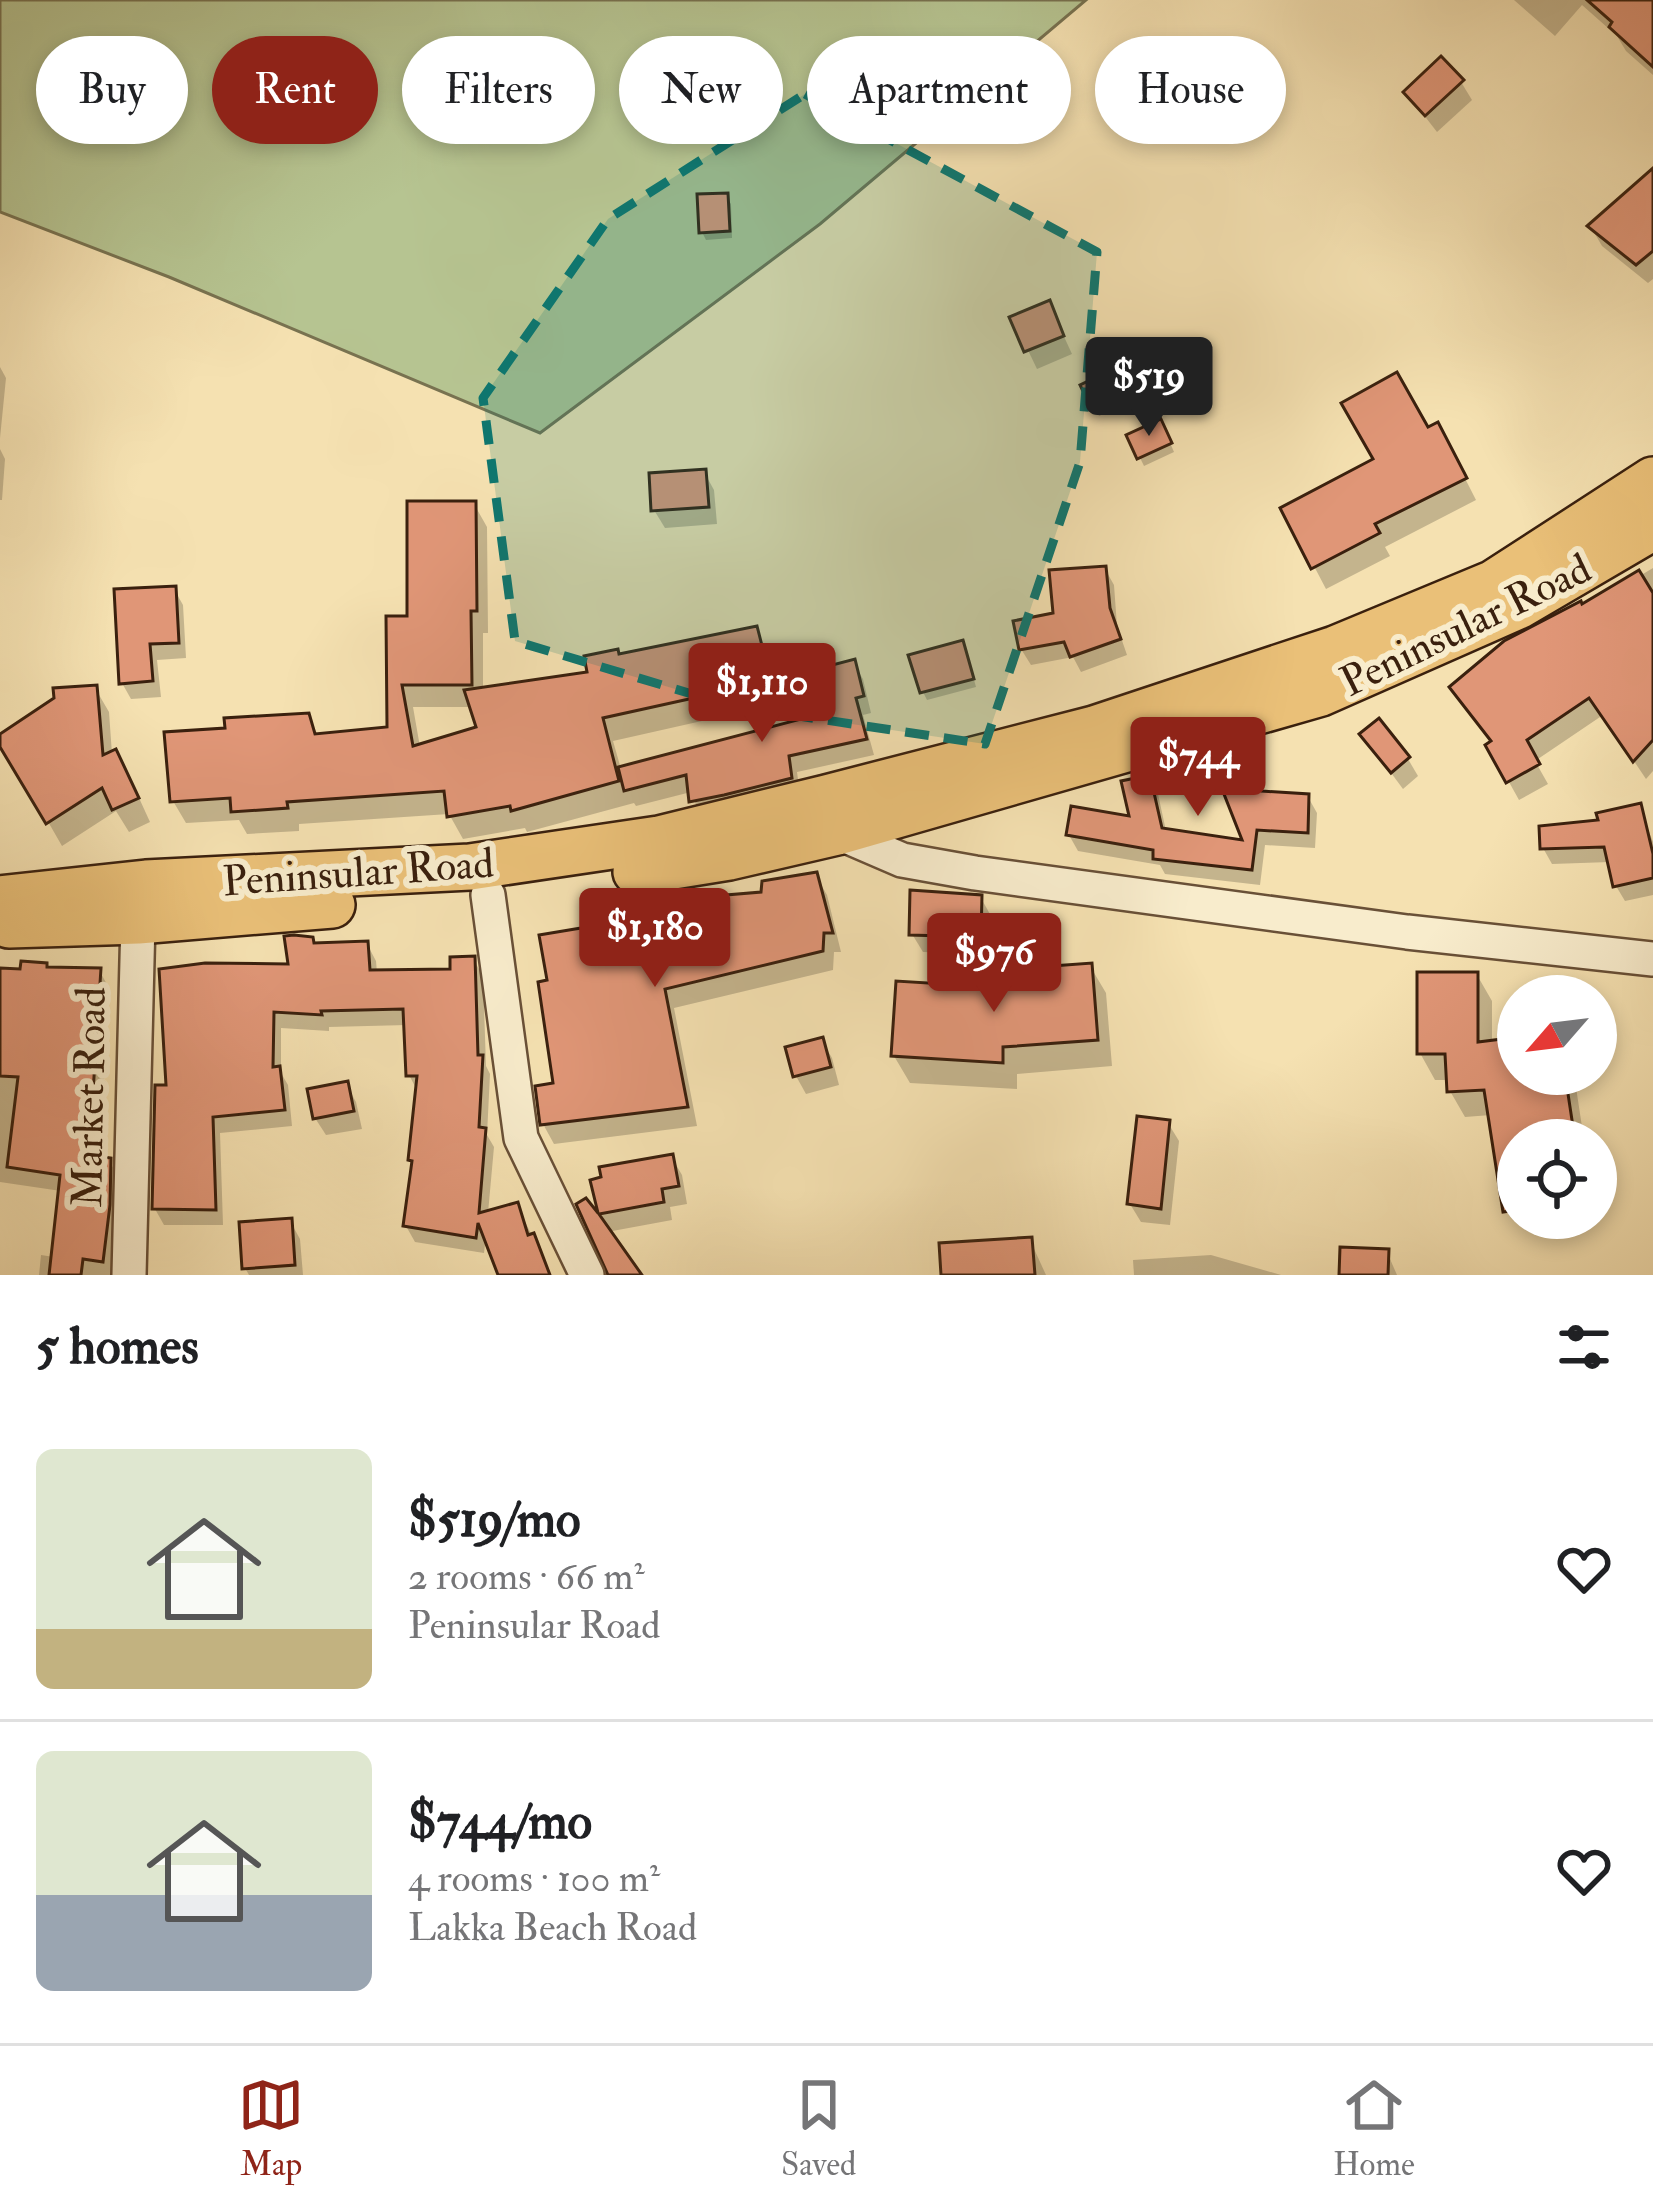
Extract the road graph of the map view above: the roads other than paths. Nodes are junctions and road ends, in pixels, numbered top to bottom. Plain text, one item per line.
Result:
1 (1653, 479) edge
2 (1653, 527) edge
3 (831, 815) junction
4 (488, 896) junction
5 (0, 899) edge
6 (138, 921) junction
7 (0, 925) edge
8 (1653, 959) edge
9 (129, 1275) edge
10 (587, 1275) edge

1 - 3 main road, Peninsular Road
2 - 3 main road, Peninsular Road
3 - 4 main road, Peninsular Road
3 - 5 main road, Peninsular Road
3 - 8 street
4 - 6 main road, Peninsular Road
4 - 10 street
6 - 7 main road, Peninsular Road
6 - 9 street, Market Road

